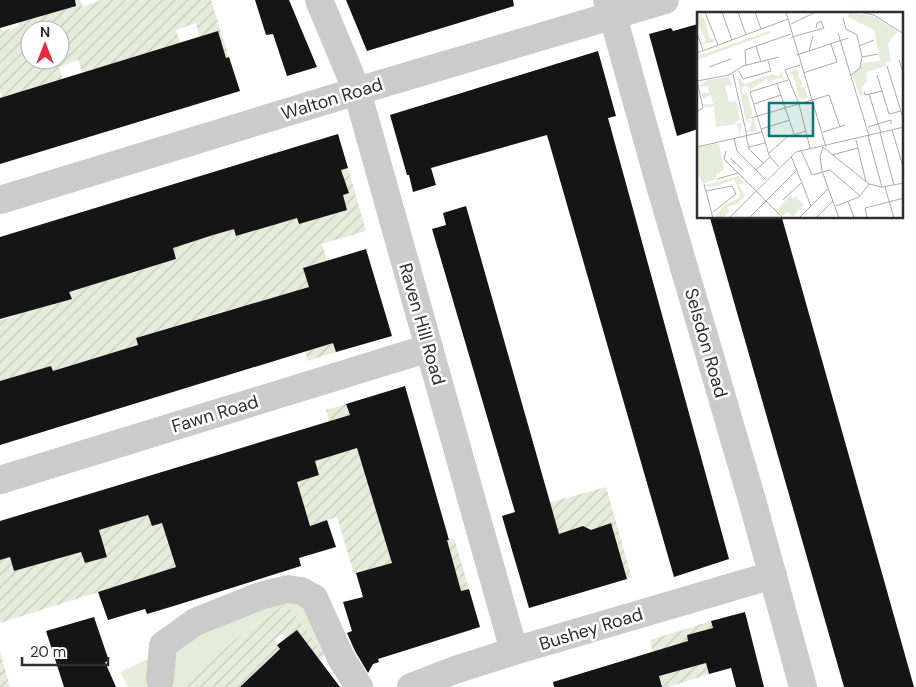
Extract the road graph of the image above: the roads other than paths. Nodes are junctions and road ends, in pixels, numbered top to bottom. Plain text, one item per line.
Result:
1 (319, 0) edge
2 (665, 0) edge
3 (610, 8) edge
4 (357, 91) junction
5 (0, 200) edge
6 (430, 348) junction
7 (0, 480) edge
8 (772, 575) junction
9 (514, 652) junction
10 (160, 679) dead end
11 (359, 687) edge
12 (411, 687) edge
13 (804, 687) edge

1 - 4 street, Raven Hill Road
2 - 3 street, Walton Road
3 - 4 street, Walton Road
3 - 8 street, Selsdon Road
4 - 5 street, Walton Road
4 - 6 street, Raven Hill Road
6 - 7 street, Fawn Road
6 - 9 street, Raven Hill Road
8 - 9 street, Bushey Road
8 - 13 street, Selsdon Road
9 - 12 street, Bushey Road
10 - 11 street

